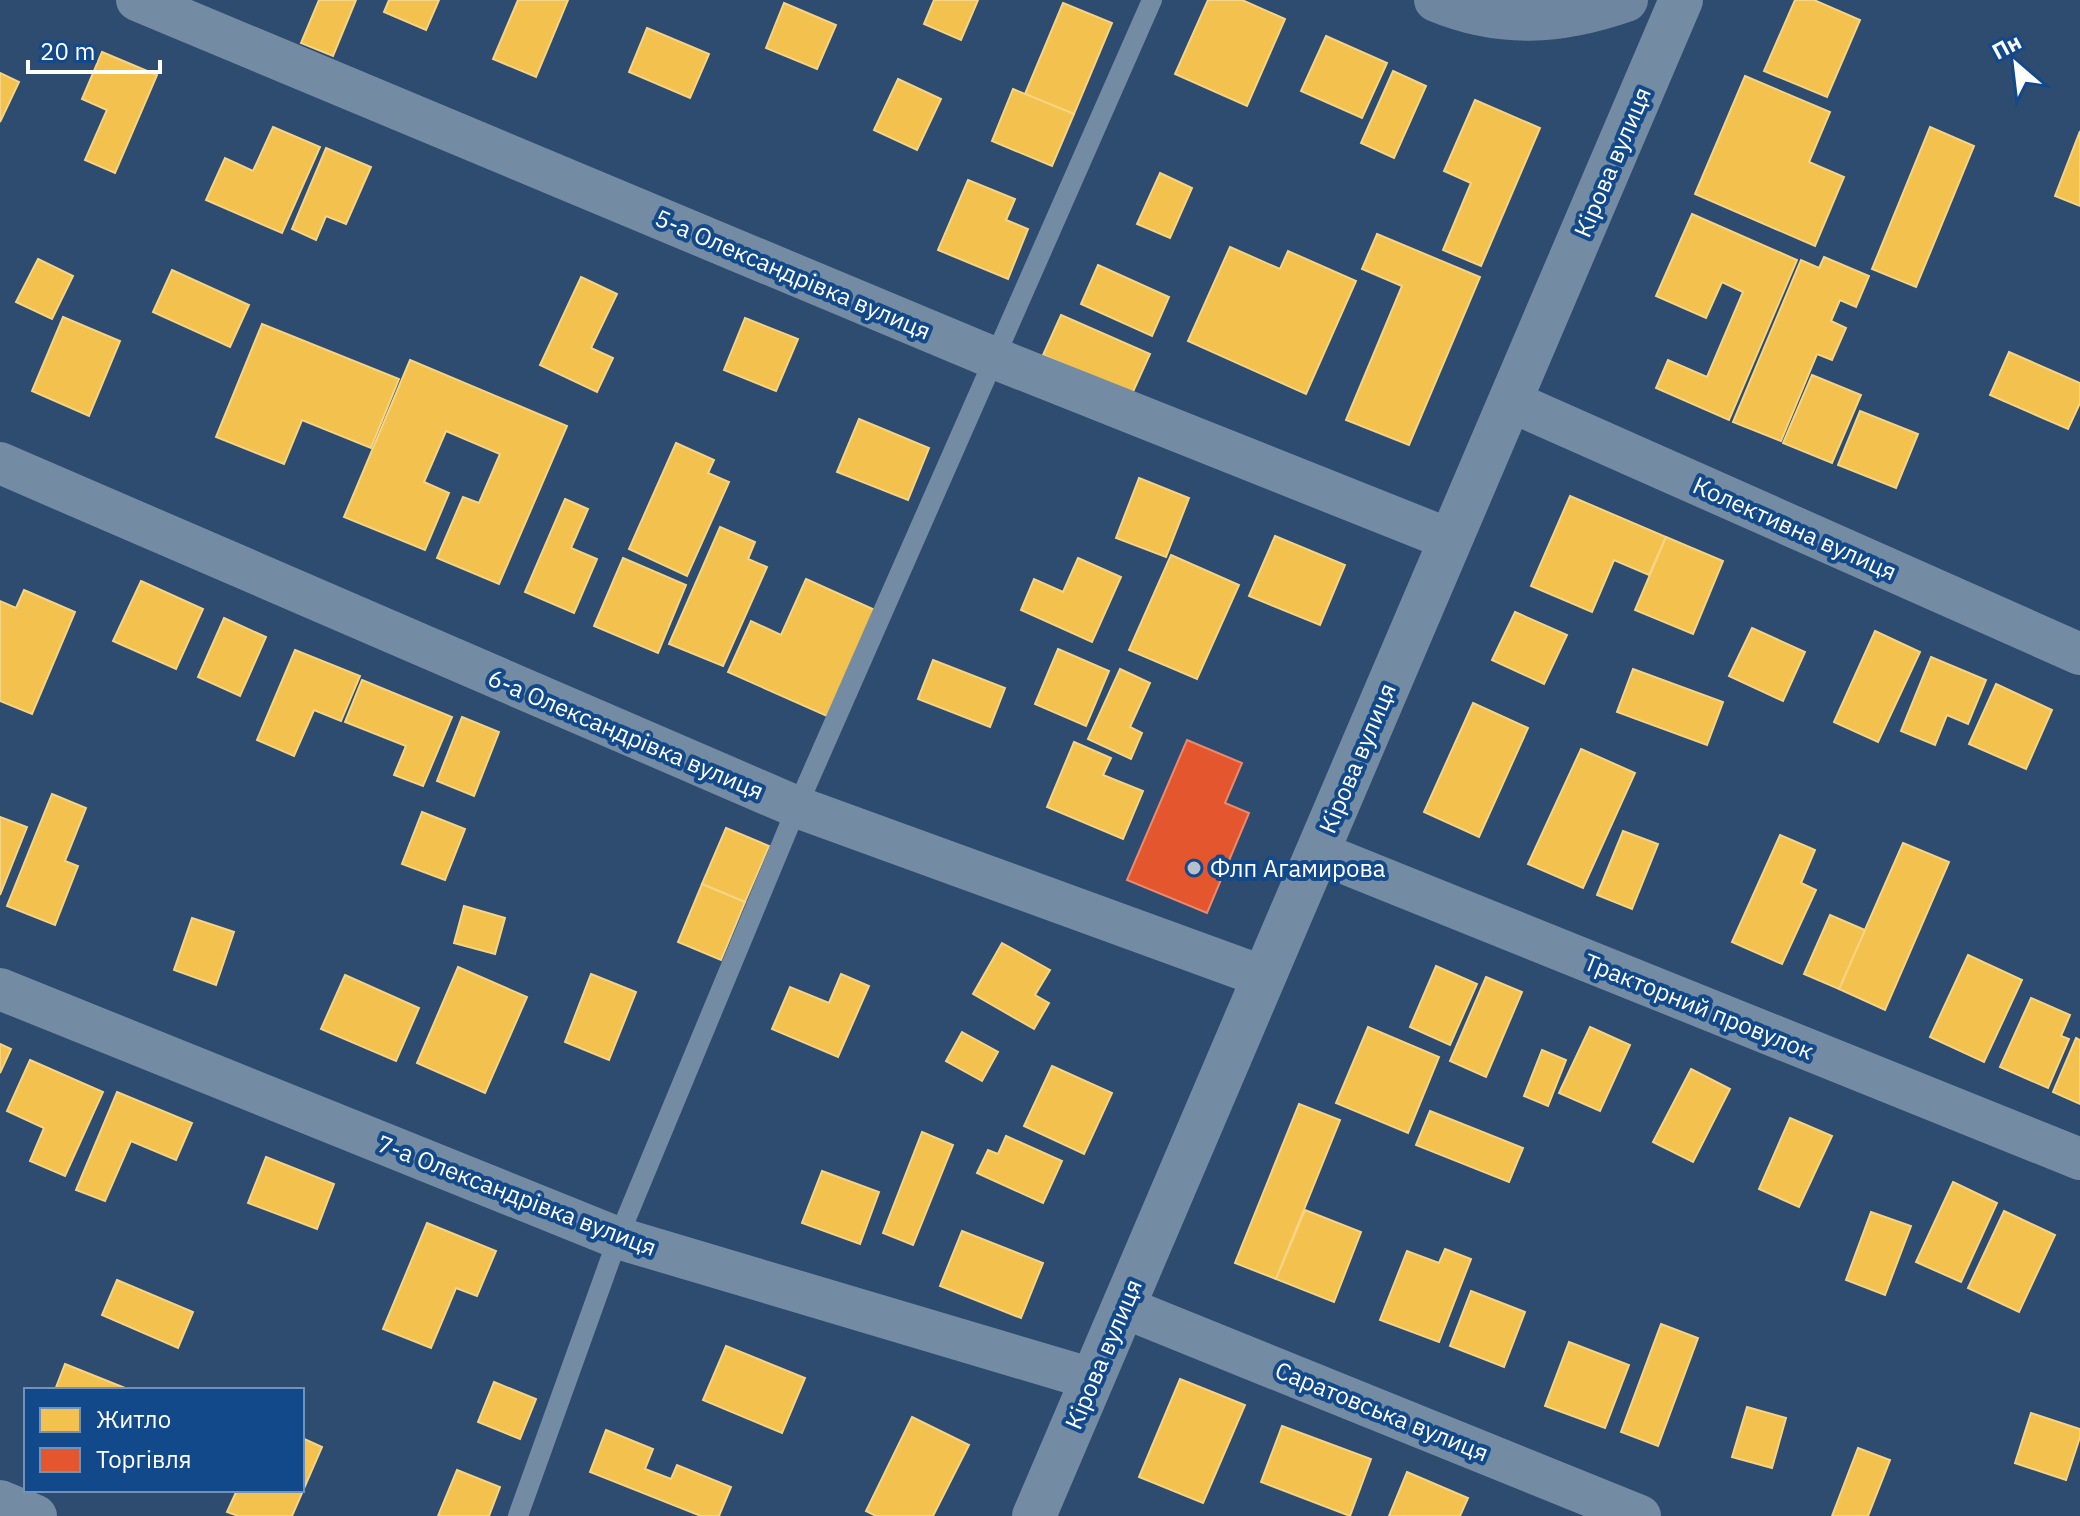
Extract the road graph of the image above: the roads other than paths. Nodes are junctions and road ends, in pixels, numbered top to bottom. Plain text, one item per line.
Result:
1 (137, 0) edge
2 (1152, 0) edge
3 (1436, 0) edge
4 (1626, 0) edge
5 (1681, 0) edge
6 (994, 358) junction
7 (1510, 401) junction
8 (0, 463) edge
9 (1451, 540) junction
10 (2080, 654) edge
11 (797, 807) junction
12 (1317, 852) junction
13 (1264, 977) junction
14 (0, 989) edge
15 (2080, 1159) edge
16 (618, 1238) junction
17 (1123, 1307) junction
18 (1092, 1379) junction
19 (0, 1501) edge
20 (36, 1516) edge
21 (518, 1516) edge
22 (1034, 1516) edge
23 (1640, 1516) edge

1 - 6 street, 5-а Олександрівка вулиця
2 - 6 lane
3 - 4 main road
5 - 7 street, Кірова вулиця
6 - 9 street, 5-а Олександрівка вулиця
6 - 11 lane
7 - 9 street, Кірова вулиця
7 - 10 street, Колективна вулиця
8 - 11 street, 6-а Олександрівка вулиця
9 - 12 street, Кірова вулиця
11 - 13 street, 6-а Олександрівка вулиця
11 - 16 lane
12 - 13 street, Кірова вулиця
12 - 15 street, Тракторний провулок
13 - 17 street, Кірова вулиця
14 - 16 street, 7-а Олександрівка вулиця
16 - 18 street, 7-а Олександрівка вулиця
16 - 21 lane
17 - 18 street, Кірова вулиця
17 - 23 street, Саратовська вулиця
18 - 22 street, Кірова вулиця
19 - 20 street

